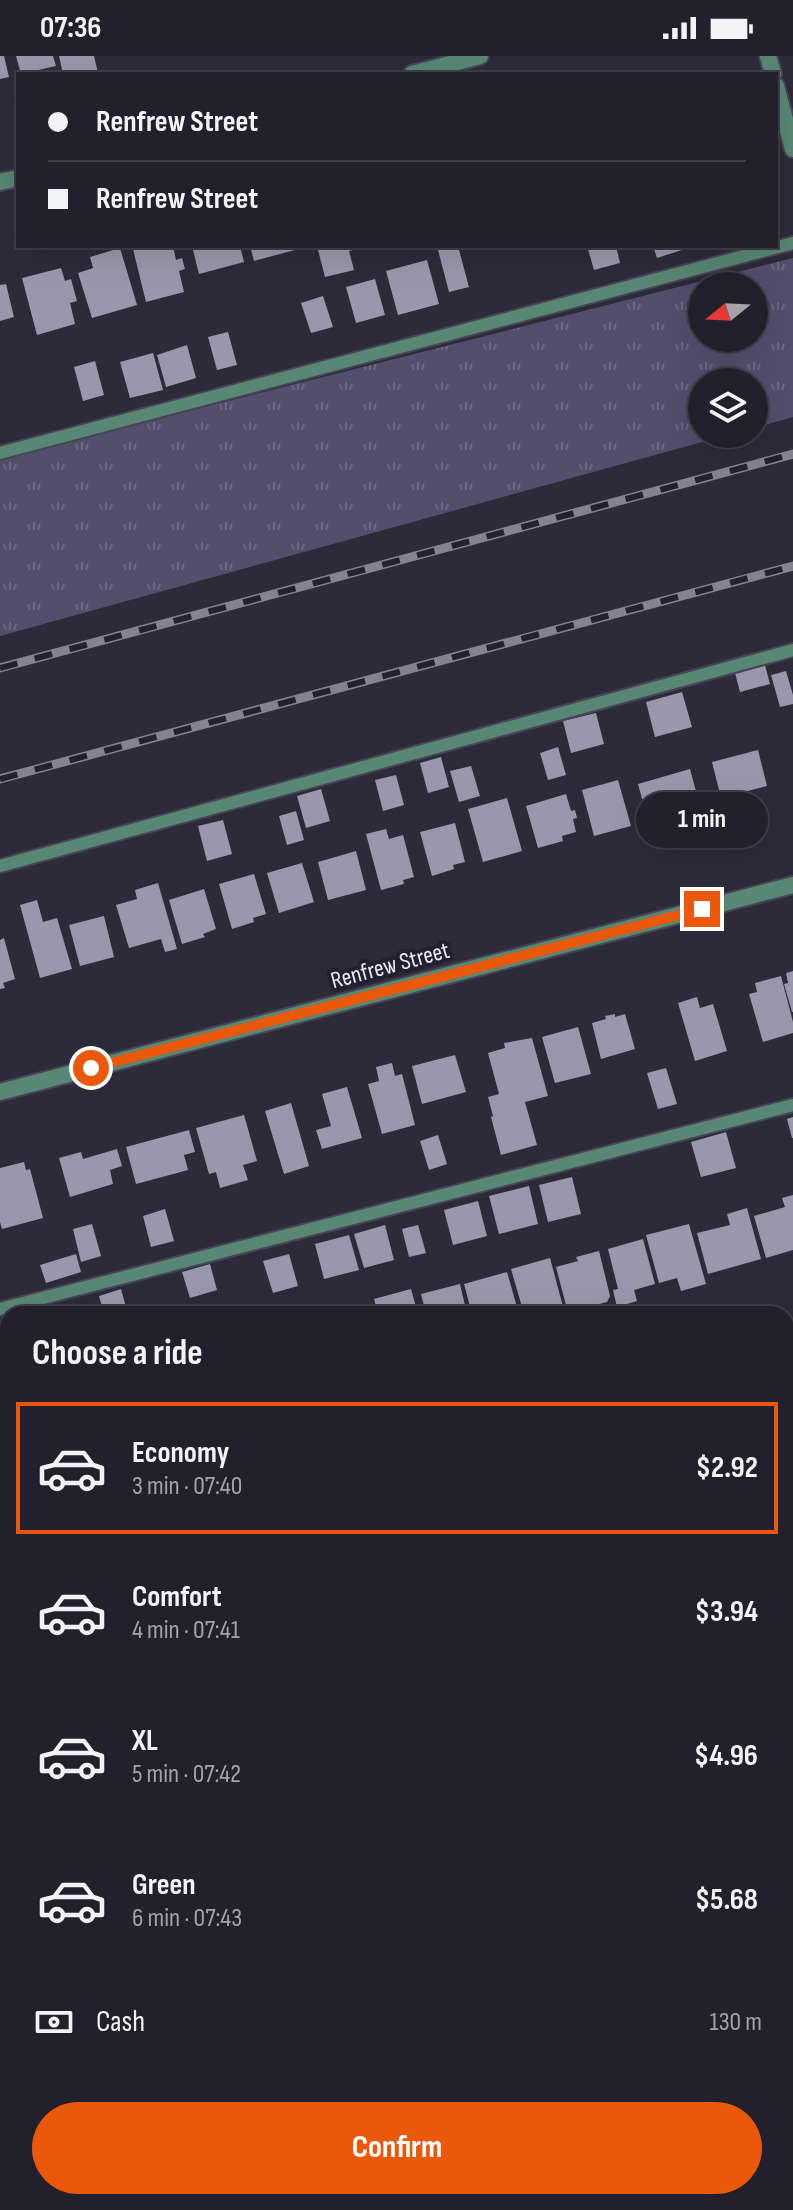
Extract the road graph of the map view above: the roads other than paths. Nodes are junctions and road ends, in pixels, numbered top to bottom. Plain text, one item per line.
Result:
1 (480, 56) edge
2 (420, 72) edge
3 (778, 93) edge
4 (793, 149) edge
5 (774, 248) edge
6 (0, 453) edge
7 (793, 650) edge
8 (0, 866) edge
9 (793, 885) edge
10 (0, 1092) edge
11 (793, 1105) edge
12 (12, 1306) edge

1 - 2 street
3 - 4 street
5 - 6 lane
7 - 8 lane
9 - 10 street, Renfrew Street
11 - 12 lane

